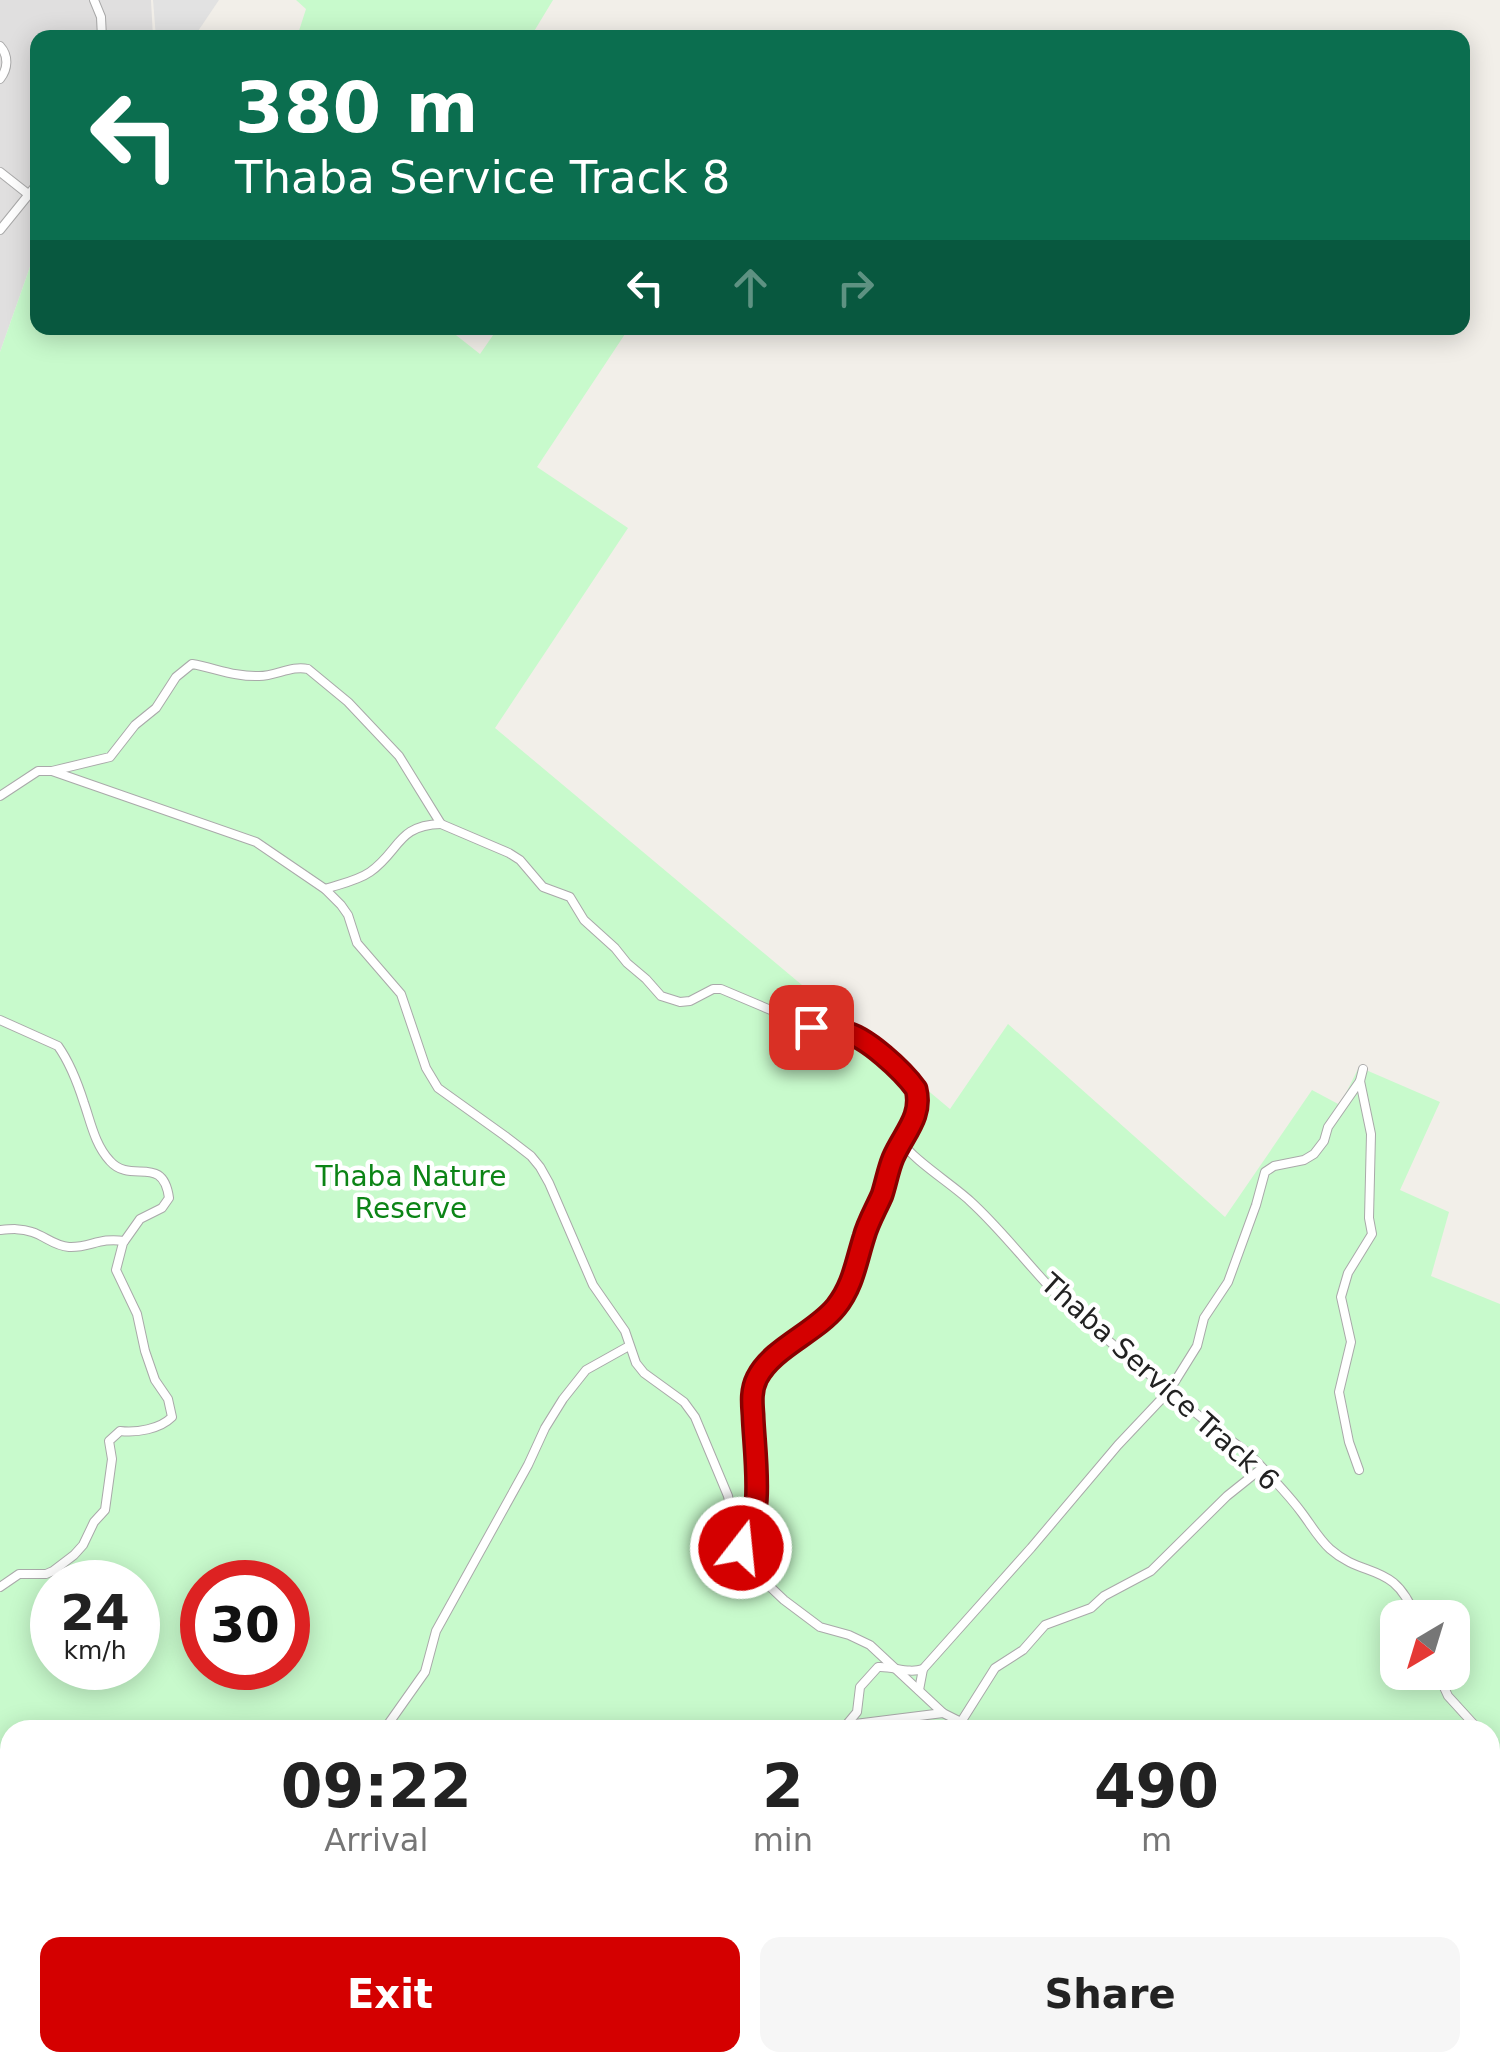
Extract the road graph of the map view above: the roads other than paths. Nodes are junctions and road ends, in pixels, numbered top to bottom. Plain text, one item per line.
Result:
1 (94, 0) edge
2 (102, 30) edge
3 (0, 46) edge
4 (0, 79) edge
5 (0, 172) edge
6 (28, 194) joint
7 (0, 230) edge
8 (52, 771) junction
9 (0, 796) edge
10 (441, 824) junction
11 (325, 889) junction
12 (0, 1020) edge
13 (1363, 1069) dead end
14 (1360, 1081) junction
15 (902, 1142) junction
16 (0, 1230) edge
17 (124, 1241) junction
18 (629, 1346) junction
19 (1169, 1391) junction
20 (1262, 1468) junction
21 (1359, 1470) dead end
22 (741, 1548) junction
23 (0, 1587) edge
24 (1407, 1600) edge
25 (894, 1667) junction
26 (923, 1668) junction
27 (919, 1690) junction
28 (1445, 1690) edge
29 (943, 1713) junction
30 (391, 1720) edge
31 (852, 1720) edge
32 (882, 1720) edge
33 (957, 1720) edge
34 (962, 1720) edge
35 (1471, 1720) edge

1 - 2 street
3 - 4 street
5 - 6 street
6 - 7 street
8 - 9 street
8 - 10 street
8 - 11 street
10 - 11 street
10 - 15 street
11 - 18 street
12 - 17 street
13 - 14 street
14 - 19 street
14 - 21 street
15 - 19 street, Thaba Service Track 6
15 - 22 street
16 - 17 street
17 - 23 street
18 - 22 street
18 - 30 street
19 - 20 street, Thaba Service Track 6
19 - 26 street
20 - 24 street, Thaba Service Track 6
20 - 34 street
22 - 25 street
25 - 26 street
25 - 27 street
25 - 31 street
26 - 27 street
27 - 29 street
28 - 35 street
29 - 32 street
29 - 33 street

